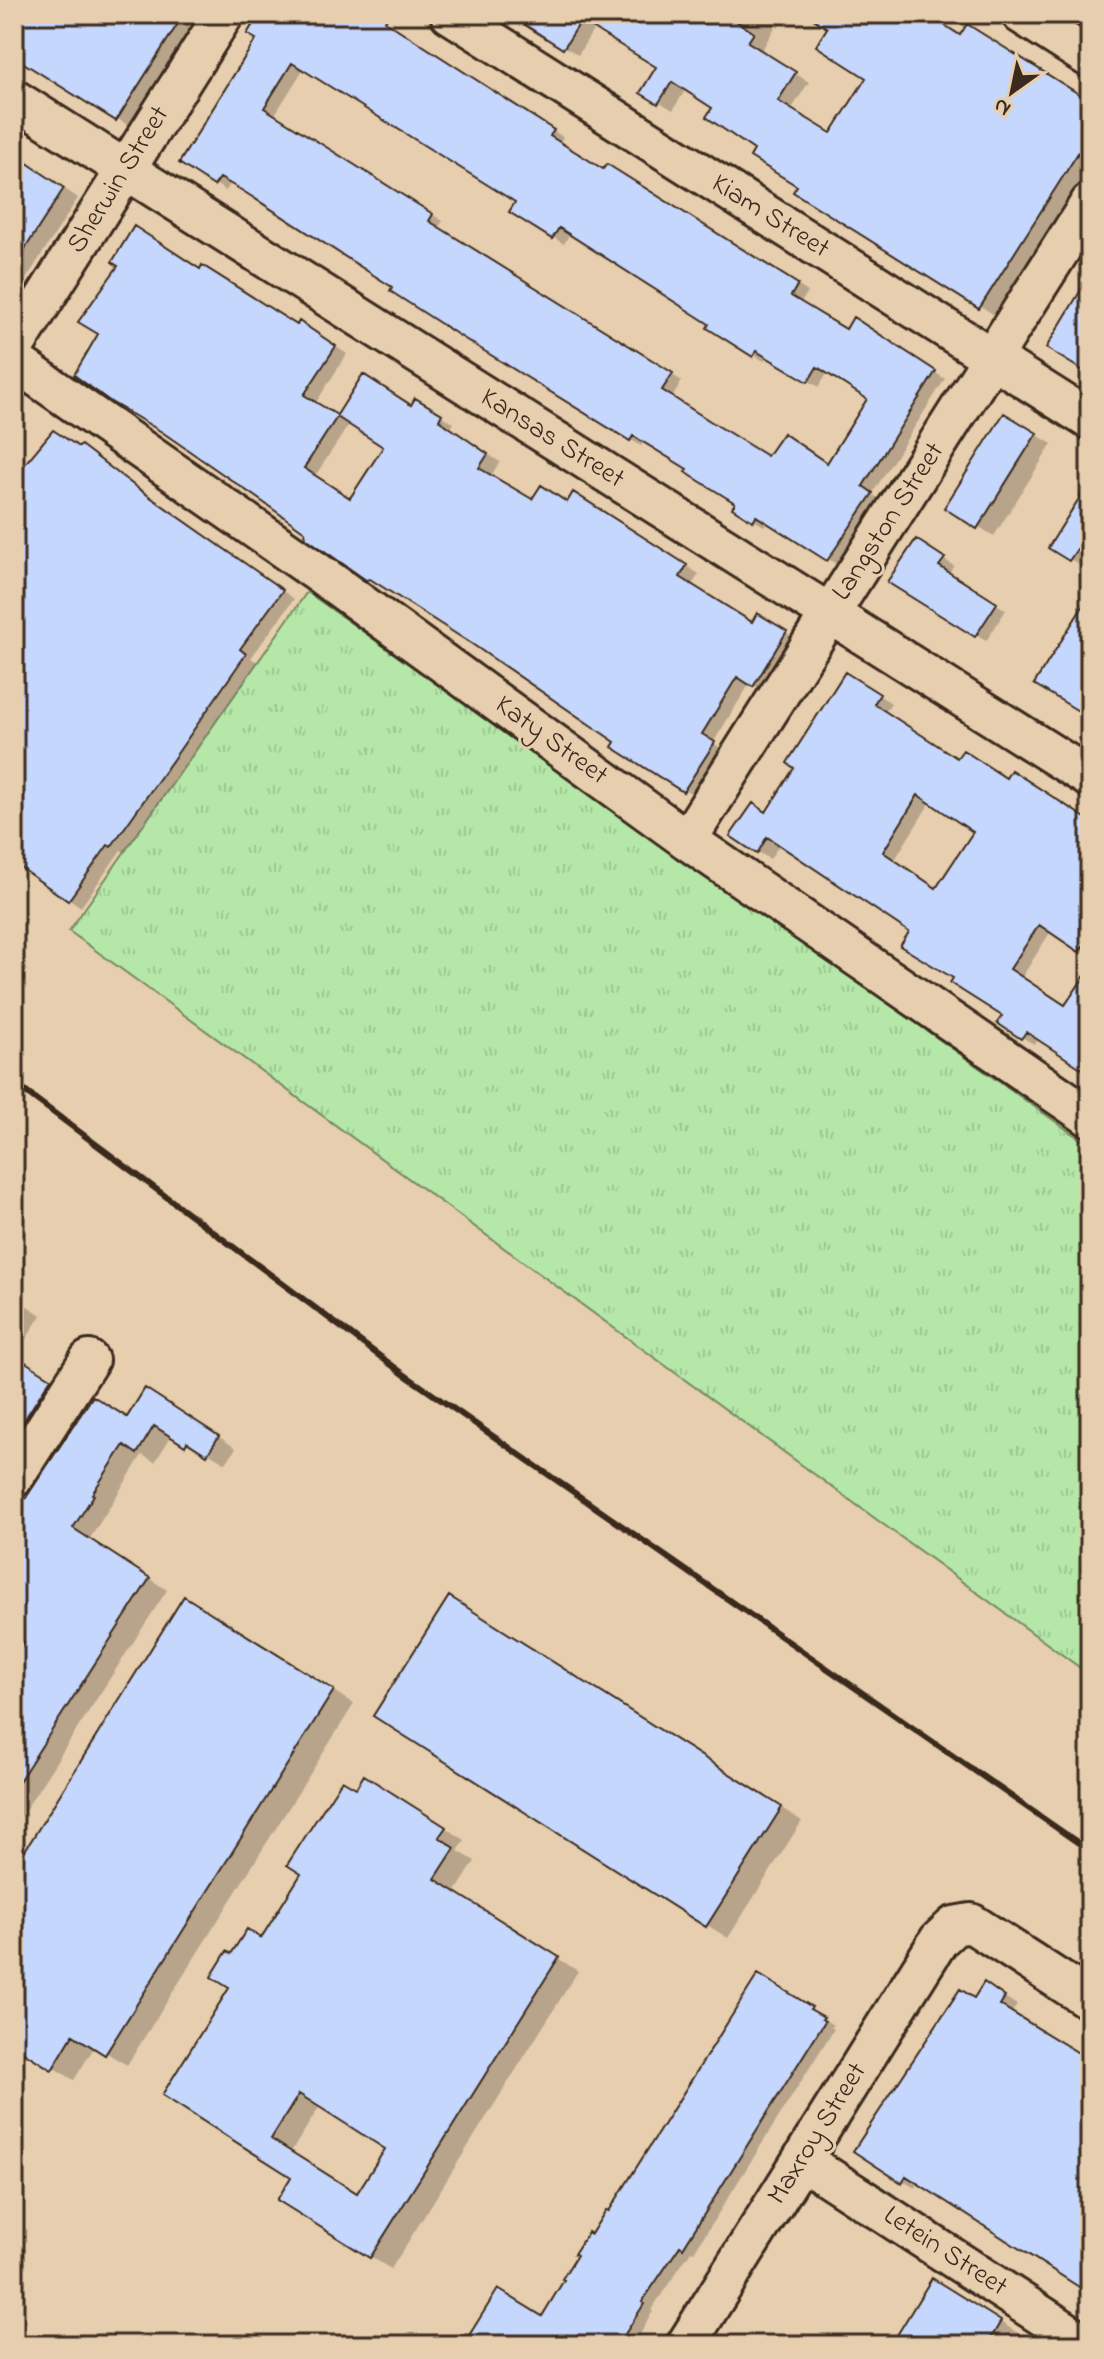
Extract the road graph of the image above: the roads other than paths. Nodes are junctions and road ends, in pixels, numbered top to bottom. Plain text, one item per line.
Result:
1 (224, 14) edge
2 (450, 14) edge
3 (1021, 14) edge
4 (1090, 58) edge
5 (14, 99) edge
6 (126, 169) junction
7 (1090, 203) edge
8 (14, 347) edge
9 (993, 359) junction
10 (14, 361) edge
11 (1090, 420) edge
12 (829, 615) junction
13 (1090, 778) edge
14 (687, 840) junction
15 (1090, 1117) edge
16 (89, 1360) dead end
17 (14, 1477) edge
18 (1090, 2000) edge
19 (802, 2160) junction
20 (686, 2345) edge
21 (1087, 2345) edge

1 - 6 street, Sherwin Street
2 - 9 street, Kiam Street
3 - 4 street
5 - 6 street, Kansas Street
6 - 8 street, Sherwin Street
6 - 12 street, Kansas Street
7 - 9 street, Langston Street
9 - 11 street, Kiam Street
9 - 12 street, Langston Street
10 - 14 street, Katy Street
12 - 13 street, Kansas Street
12 - 14 street, Langston Street
14 - 15 street, Katy Street
16 - 17 street
18 - 19 street, Maxroy Street
19 - 20 street, Maxroy Street
19 - 21 street, Letein Street

